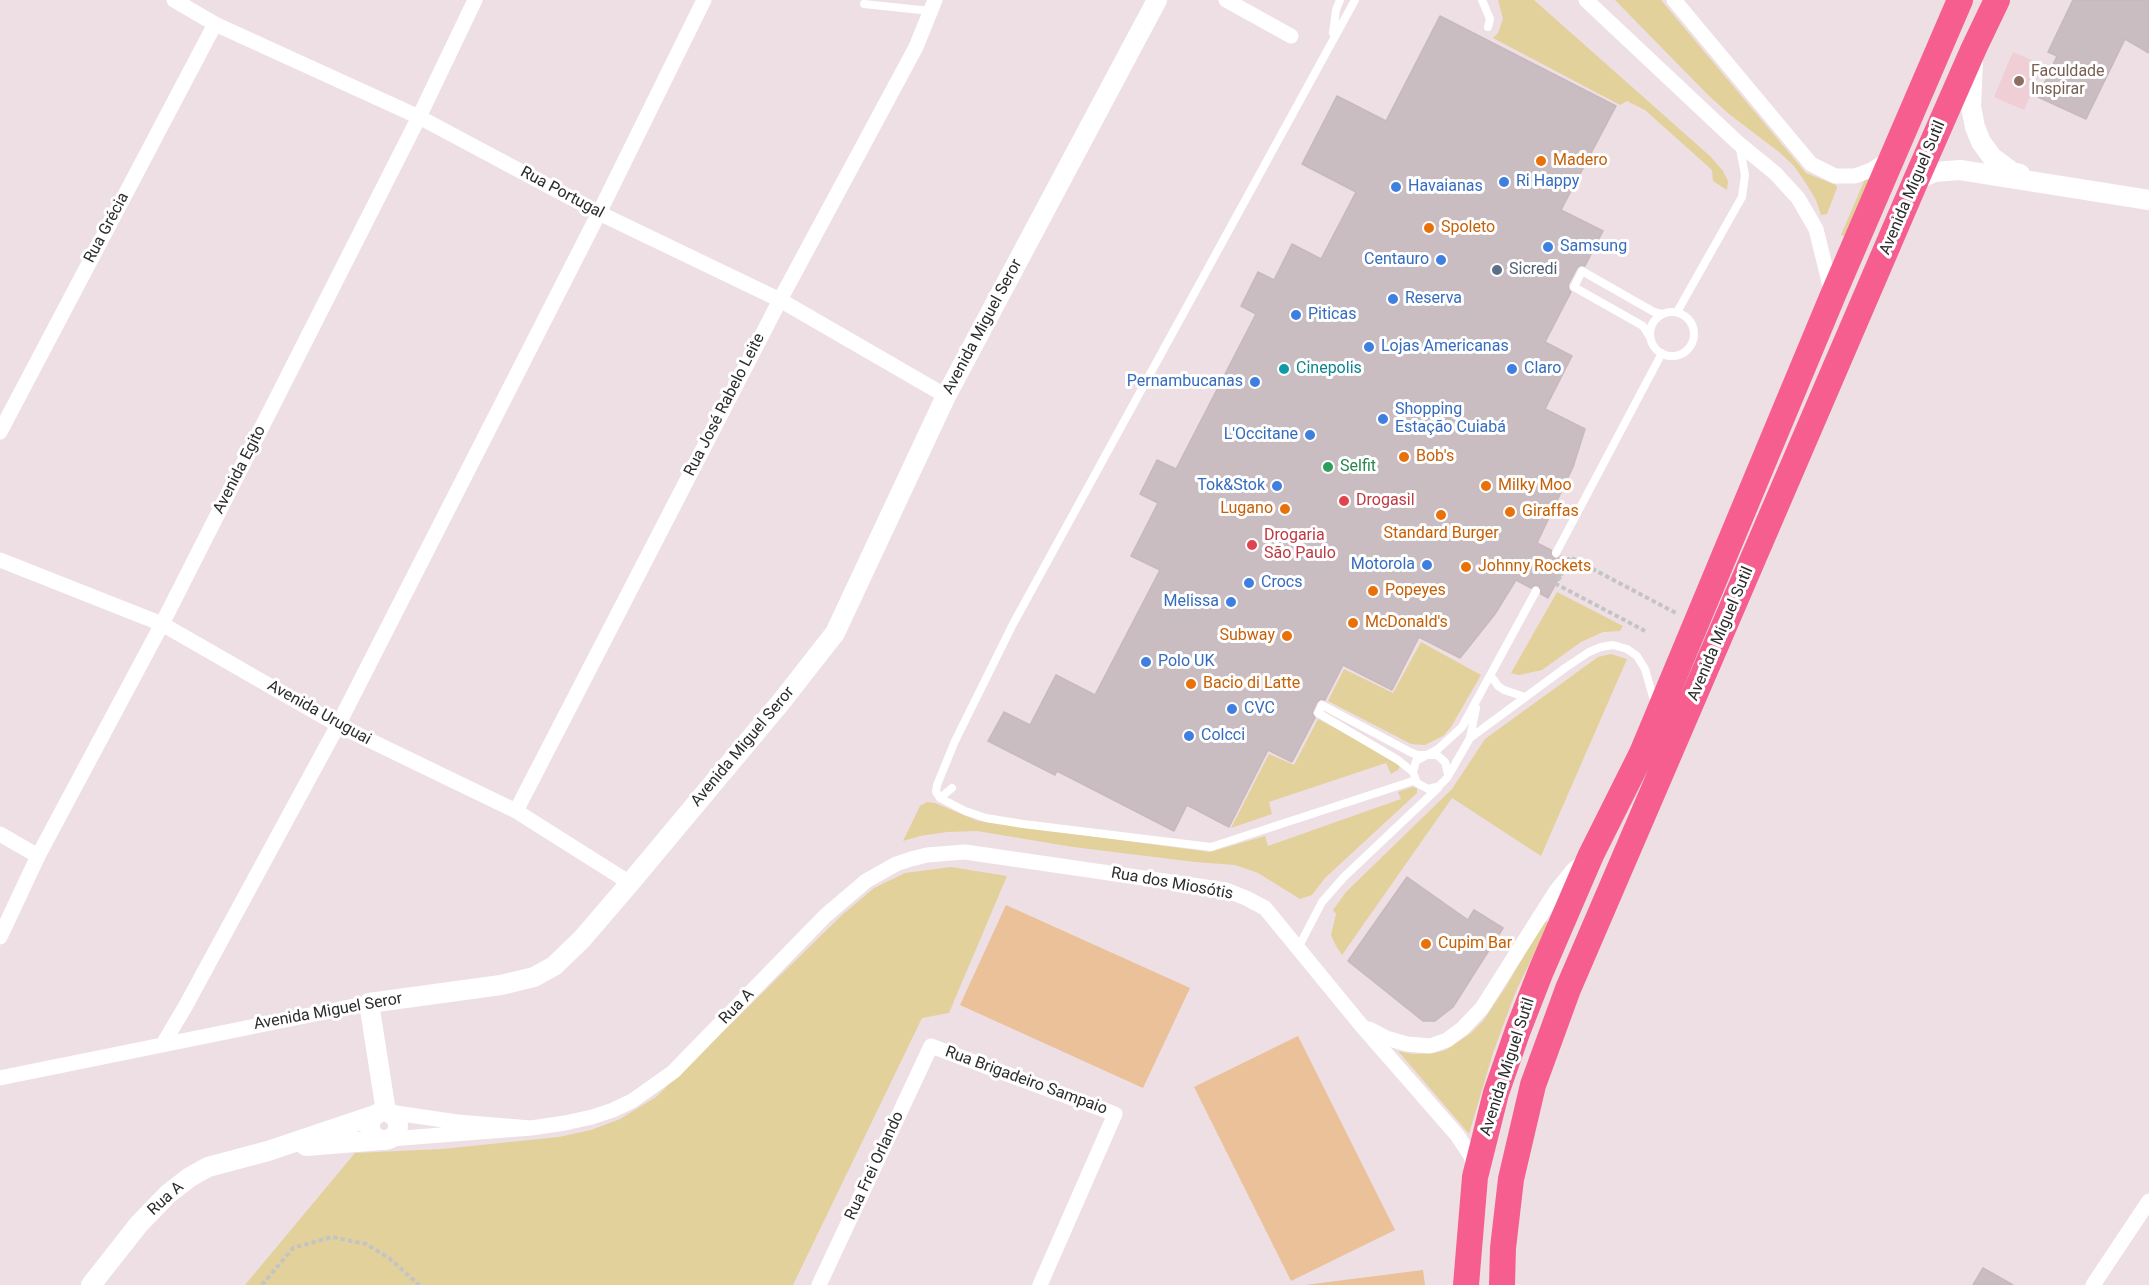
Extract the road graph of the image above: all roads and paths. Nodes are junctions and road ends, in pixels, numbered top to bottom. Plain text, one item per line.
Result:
1 (174, 0) edge
2 (475, 0) edge
3 (704, 0) edge
4 (1157, 0) edge
5 (1226, 0) edge
6 (1340, 0) edge
7 (1356, 0) edge
8 (1482, 0) edge
9 (1586, 0) edge
10 (1674, 0) edge
11 (1960, 0) edge
12 (1997, 0) edge
13 (864, 4) dead end
14 (933, 5) edge
15 (215, 24) junction
16 (1488, 27) dead end
17 (1291, 36) dead end
18 (1332, 40) junction
19 (1974, 48) junction
20 (419, 117) junction
21 (1737, 142) junction
22 (1893, 156) junction
23 (1916, 180) junction
24 (2040, 182) junction
25 (2149, 200) edge
26 (599, 213) junction
27 (1833, 296) junction
28 (780, 300) junction
29 (1677, 312) junction
30 (1662, 314) junction
31 (1651, 339) junction
32 (1662, 353) junction
33 (946, 396) junction
34 (0, 432) edge
35 (1556, 553) dead end
36 (0, 560) edge
37 (1556, 572) dead end
38 (1561, 574) junction
39 (1536, 591) dead end
40 (1664, 607) dead end
41 (162, 624) junction
42 (1645, 631) dead end
43 (1491, 676) junction
44 (1525, 697) junction
45 (1477, 701) junction
46 (1658, 717) junction
47 (338, 725) junction
48 (1470, 738) junction
49 (1426, 754) junction
50 (1414, 776) junction
51 (1447, 778) junction
52 (1439, 786) junction
53 (952, 788) dead end
54 (940, 798) junction
55 (516, 811) junction
56 (0, 834) edge
57 (927, 855) joint
58 (1592, 855) junction
59 (38, 856) junction
60 (630, 883) junction
61 (0, 937) edge
62 (1298, 948) junction
63 (369, 1003) junction
64 (1361, 1025) junction
65 (163, 1044) junction
66 (931, 1046) joint
67 (0, 1078) edge
68 (383, 1113) junction
69 (531, 1128) junction
70 (385, 1139) junction
71 (268, 1151) junction
72 (1475, 1177) junction
73 (2149, 1201) edge
74 (91, 1285) edge
75 (262, 1285) edge
76 (419, 1285) edge
77 (819, 1285) edge
78 (1040, 1285) edge
79 (1466, 1285) edge
80 (1502, 1285) edge
81 (2093, 1285) edge

1 - 15 street, Rua Portugal
2 - 20 street, Avenida Egito
3 - 26 street
4 - 33 street, Avenida Miguel Seror
5 - 17 street
6 - 18 lane
7 - 18 lane
8 - 16 lane
9 - 21 street
10 - 22 street
11 - 22 highway, Avenida Miguel Sutil
12 - 19 highway, Avenida Miguel Sutil
13 - 14 lane
14 - 28 street, Rua José Rabelo Leite
15 - 20 street, Rua Portugal
15 - 34 street, Rua Grécia
18 - 54 lane
19 - 23 highway, Avenida Miguel Sutil
19 - 24 street
20 - 26 street, Rua Portugal
20 - 41 street, Avenida Egito
21 - 27 street
21 - 29 lane
22 - 27 highway, Avenida Miguel Sutil
23 - 24 street
23 - 80 highway, Avenida Miguel Sutil
24 - 25 street
26 - 28 street, Rua Portugal
26 - 47 street
27 - 46 highway, Avenida Miguel Sutil
28 - 33 street, Rua Portugal
28 - 55 street, Rua José Rabelo Leite
29 - 30 lane
29 - 32 lane
30 - 31 lane
30 - 31 lane
31 - 32 lane
32 - 35 lane
33 - 60 street, Avenida Miguel Seror
36 - 41 street, Avenida Uruguai
37 - 38 path
38 - 40 path
38 - 42 path
39 - 43 lane
41 - 47 street, Avenida Uruguai
41 - 59 street, Avenida Egito
43 - 44 lane
43 - 45 lane
44 - 46 lane
44 - 48 lane
45 - 48 lane
45 - 49 lane
46 - 58 highway, Avenida Miguel Sutil
47 - 55 street, Avenida Uruguai
47 - 65 street
48 - 51 lane
49 - 50 lane
49 - 50 lane
49 - 51 lane
50 - 52 lane
50 - 54 lane
51 - 52 lane
52 - 62 lane
53 - 54 lane
55 - 60 street, Avenida Uruguai
56 - 59 street
57 - 62 street, Rua dos Miosótis
57 - 69 street, Rua A
58 - 64 street, Rua dos Miosótis
58 - 72 highway, Avenida Miguel Sutil
59 - 61 street, Avenida Egito
60 - 63 street, Avenida Miguel Seror
62 - 64 street, Rua dos Miosótis
63 - 65 street, Avenida Miguel Seror
63 - 68 street
64 - 72 street, Rua dos Miosótis
65 - 67 street, Avenida Miguel Seror
66 - 77 street, Rua Frei Orlando
66 - 78 street, Rua Brigadeiro Sampaio
68 - 69 street, Rua A
68 - 70 street
68 - 71 street, Rua A
69 - 70 street, Rua A
70 - 71 street, Rua A
71 - 74 street, Rua A
72 - 79 highway, Avenida Miguel Sutil
73 - 81 street
75 - 76 path

